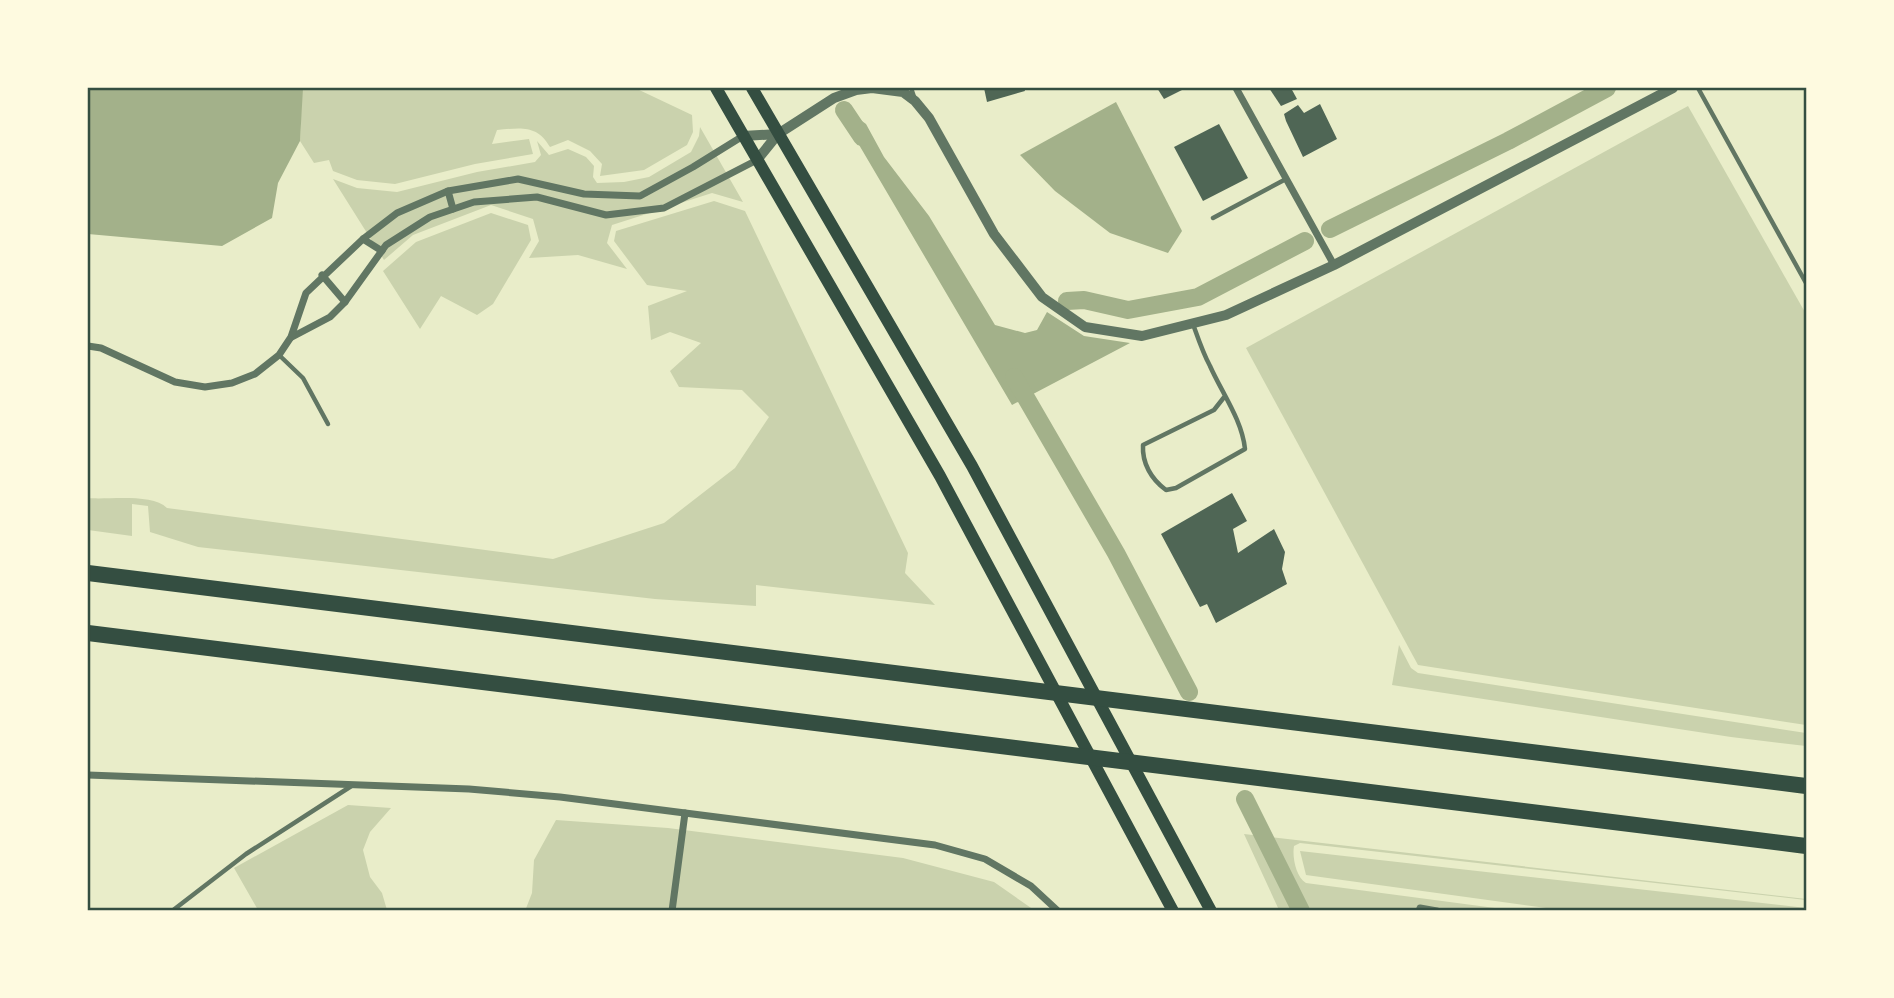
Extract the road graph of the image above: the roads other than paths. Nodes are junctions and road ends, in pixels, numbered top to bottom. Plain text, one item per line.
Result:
1 (716, 88) edge
2 (752, 88) edge
3 (911, 88) edge
4 (1236, 88) edge
5 (1673, 88) edge
6 (1698, 88) edge
7 (915, 101) junction
8 (778, 134) junction
9 (743, 136) junction
10 (757, 160) junction
11 (1287, 179) junction
12 (448, 191) junction
13 (584, 194) junction
14 (579, 208) junction
15 (453, 209) junction
16 (1213, 218) dead end
17 (363, 239) junction
18 (382, 251) junction
19 (1334, 265) junction
20 (322, 275) junction
21 (1807, 284) edge
22 (345, 302) junction
23 (1192, 324) junction
24 (291, 337) junction
25 (88, 346) edge
26 (279, 355) junction
27 (1225, 396) junction
28 (328, 424) dead end
29 (88, 573) edge
30 (88, 633) edge
31 (88, 775) edge
32 (354, 785) junction
33 (1807, 786) edge
34 (685, 813) junction
35 (1807, 846) edge
36 (172, 911) edge
37 (672, 911) edge
38 (1059, 911) edge
39 (1173, 911) edge
40 (1211, 911) edge
41 (1419, 911) edge
42 (1437, 911) edge

1 - 9 main road
2 - 8 main road
3 - 7 lane
4 - 11 street
5 - 19 street
6 - 21 lane
7 - 8 street
7 - 23 street
8 - 9 street
8 - 10 street
8 - 40 main road
9 - 10 main road
9 - 13 street
10 - 14 street
10 - 39 main road
11 - 16 lane
11 - 19 street
12 - 13 street
12 - 15 street
12 - 17 street
13 - 14 street
14 - 15 street
15 - 18 street
17 - 18 street
17 - 20 street
18 - 22 street
19 - 23 street
20 - 22 street
20 - 24 street
22 - 24 street
23 - 27 lane
24 - 26 street
25 - 26 street
26 - 28 lane
27 - 27 lane
29 - 33 highway
30 - 35 highway
31 - 32 street
32 - 34 street
32 - 36 lane
34 - 37 street
34 - 38 street
41 - 42 street

